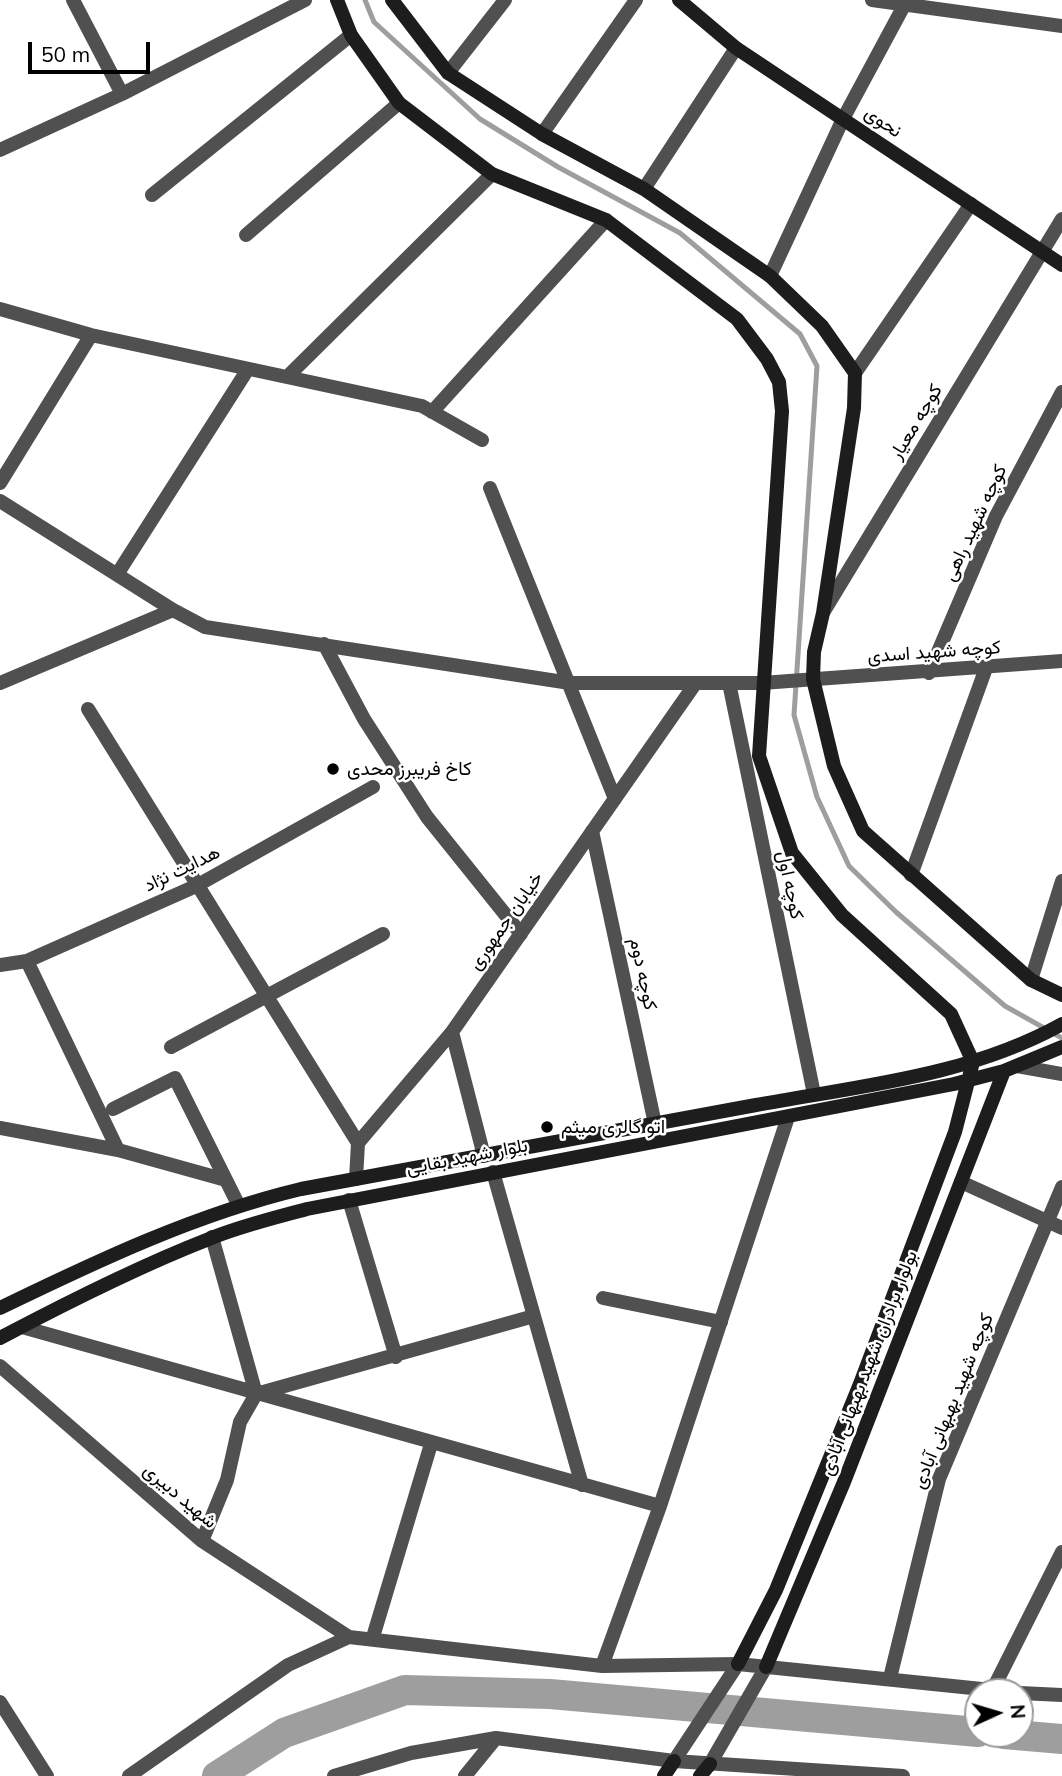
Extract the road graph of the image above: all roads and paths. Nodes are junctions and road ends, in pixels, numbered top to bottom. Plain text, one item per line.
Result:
1 (73, 0) edge
2 (305, 0) edge
3 (337, 0) edge
4 (392, 0) edge
5 (505, 0) edge
6 (636, 0) edge
7 (666, 0) edge
8 (872, 0) edge
9 (907, 1) edge
10 (682, 4) edge
11 (1062, 26) edge
12 (351, 35) junction
13 (736, 48) junction
14 (448, 73) junction
15 (122, 94) junction
16 (399, 103) junction
17 (843, 119) junction
18 (542, 134) junction
19 (0, 150) edge
20 (492, 174) junction
21 (644, 189) junction
22 (152, 195) dead end
23 (971, 204) junction
24 (1062, 219) edge
25 (606, 220) junction
26 (246, 235) dead end
27 (1041, 251) junction
28 (1062, 265) edge
29 (770, 276) junction
30 (0, 309) edge
31 (90, 335) junction
32 (248, 369) junction
33 (855, 373) junction
34 (287, 377) junction
35 (1062, 392) edge
36 (432, 412) junction
37 (482, 440) dead end
38 (0, 482) edge
39 (490, 488) dead end
40 (0, 501) edge
41 (118, 573) junction
42 (173, 610) junction
43 (823, 613) junction
44 (324, 643) junction
45 (1062, 661) edge
46 (986, 668) junction
47 (929, 673) junction
48 (811, 679) junction
49 (729, 682) junction
50 (0, 683) edge
51 (570, 683) junction
52 (762, 683) junction
53 (695, 684) junction
54 (88, 709) dead end
55 (373, 787) dead end
56 (615, 799) junction
57 (593, 831) junction
58 (911, 875) junction
59 (1062, 881) edge
60 (197, 886) junction
61 (383, 934) dead end
62 (521, 934) junction
63 (27, 961) junction
64 (0, 965) edge
65 (1031, 980) junction
66 (1062, 995) edge
67 (265, 997) junction
68 (1062, 1024) edge
69 (452, 1032) junction
70 (171, 1047) dead end
71 (1062, 1047) edge
72 (972, 1062) junction
73 (1010, 1069) junction
74 (1062, 1074) edge
75 (968, 1081) junction
76 (814, 1094) junction
77 (113, 1109) dead end
78 (788, 1117) junction
79 (655, 1124) junction
80 (0, 1128) edge
81 (358, 1143) junction
82 (118, 1150) junction
83 (484, 1156) junction
84 (494, 1172) junction
85 (356, 1179) junction
86 (226, 1180) junction
87 (961, 1182) junction
88 (1062, 1187) edge
89 (349, 1200) junction
90 (238, 1204) junction
91 (1056, 1225) edge
92 (212, 1237) junction
93 (603, 1298) dead end
94 (0, 1308) edge
95 (534, 1317) junction
96 (720, 1322) junction
97 (22, 1327) junction
98 (0, 1338) edge
99 (396, 1357) junction
100 (0, 1366) edge
101 (256, 1394) junction
102 (431, 1444) junction
103 (582, 1485) junction
104 (660, 1506) junction
105 (202, 1541) junction
106 (1062, 1552) edge
107 (349, 1637) junction
108 (373, 1637) junction
109 (738, 1664) junction
110 (602, 1666) junction
111 (766, 1667) junction
112 (890, 1678) junction
113 (999, 1678) edge
114 (964, 1687) edge
115 (1034, 1694) edge
116 (1062, 1695) edge
117 (0, 1702) edge
118 (495, 1738) junction
119 (674, 1761) junction
120 (710, 1764) junction
121 (47, 1776) edge
122 (129, 1776) edge
123 (334, 1776) edge
124 (465, 1776) edge
125 (664, 1776) edge
126 (700, 1776) edge
127 (893, 1776) edge
128 (903, 1776) edge

1 - 15 street
2 - 15 street
3 - 12 main road
4 - 14 main road
5 - 14 street
6 - 18 street
7 - 10 main road, نحوی
8 - 9 street
9 - 11 street
9 - 17 street
10 - 13 main road, نحوی
12 - 16 main road
12 - 22 street
13 - 17 main road, نحوی
13 - 21 street
14 - 18 main road
15 - 19 street
16 - 20 main road
16 - 26 street
17 - 23 main road, نحوی
17 - 29 street
18 - 21 main road
20 - 25 main road
20 - 34 street
21 - 29 main road
23 - 27 main road, نحوی
23 - 33 street
24 - 27 street, کوچه معیار
25 - 36 street
25 - 52 main road
27 - 28 main road, نحوی
27 - 43 street, کوچه معیار
29 - 33 main road
30 - 31 street
31 - 32 street
31 - 38 street
32 - 34 street
32 - 41 street
33 - 43 main road
34 - 36 street
35 - 47 street, کوچه شهید راهی
36 - 37 street
39 - 51 street
40 - 41 street, کوچه شهید اسدی
41 - 42 street, کوچه شهید اسدی
42 - 44 street, کوچه شهید اسدی
42 - 50 street
43 - 48 main road
44 - 51 street, کوچه شهید اسدی
44 - 62 street
45 - 46 street, کوچه شهید اسدی
46 - 47 street, کوچه شهید اسدی
46 - 58 street
47 - 48 street, کوچه شهید اسدی
48 - 52 street, کوچه شهید اسدی
48 - 58 main road
49 - 52 street, کوچه شهید اسدی
49 - 53 street, کوچه شهید اسدی
49 - 76 street, کوچه اول
51 - 53 street, کوچه شهید اسدی
51 - 56 street
52 - 72 main road
53 - 56 street, خیابان جمهوری
54 - 60 street
55 - 60 street, هدایت نژاد
56 - 57 street, خیابان جمهوری
57 - 62 street, خیابان جمهوری
57 - 79 street, کوچه دوم
58 - 65 main road
59 - 65 street
60 - 63 street, هدایت نژاد
60 - 67 street
61 - 67 street
62 - 69 street, خیابان جمهوری
63 - 64 street, هدایت نژاد
63 - 82 street
65 - 66 main road
67 - 70 street
67 - 81 street
68 - 72 main road, بلوار شهید بقایی
69 - 81 street, خیابان جمهوری
69 - 83 street
71 - 73 main road, بلوار شهید بقایی
72 - 75 main road, بولوار برادران شهید بهبهانی آبادی
72 - 76 main road, بلوار شهید بقایی
73 - 74 street
73 - 75 main road, بلوار شهید بقایی
73 - 87 main road, بولوار برادران شهید بهبهانی آبادی
75 - 78 main road, بلوار شهید بقایی
75 - 109 main road, بولوار برادران شهید بهبهانی آبادی
76 - 79 main road, بلوار شهید بقایی
77 - 86 street
78 - 84 main road, بلوار شهید بقایی
78 - 96 street
79 - 83 main road, بلوار شهید بقایی
80 - 82 street
81 - 85 street
82 - 86 street
83 - 85 main road, بلوار شهید بقایی
84 - 89 main road, بلوار شهید بقایی
84 - 95 street
85 - 90 main road, بلوار شهید بقایی
86 - 90 street
87 - 91 street
87 - 111 main road, بولوار برادران شهید بهبهانی آبادی
88 - 91 street, کوچه شهید بهبهانی آبادی
89 - 92 main road, بلوار شهید بقایی
89 - 99 street
90 - 94 main road, بلوار شهید بقایی
91 - 112 street, کوچه شهید بهبهانی آبادی
92 - 97 main road, بلوار شهید بقایی
92 - 101 street
93 - 96 street
95 - 99 street
95 - 103 street
96 - 104 street
97 - 98 main road, بلوار شهید بقایی
97 - 101 street
99 - 101 street
100 - 105 street, شهید دبیری
101 - 102 street
101 - 105 street
102 - 103 street
102 - 108 street
103 - 104 street
104 - 110 street
105 - 107 street, شهید دبیری
106 - 113 street
107 - 108 street
107 - 122 street
108 - 110 street
109 - 110 street
109 - 111 street
109 - 119 street
111 - 112 street
111 - 120 street
112 - 114 street
115 - 116 street
117 - 121 street
118 - 119 street
118 - 123 street
118 - 124 street
119 - 120 street
119 - 125 main road
120 - 126 main road
120 - 127 street
127 - 128 street

